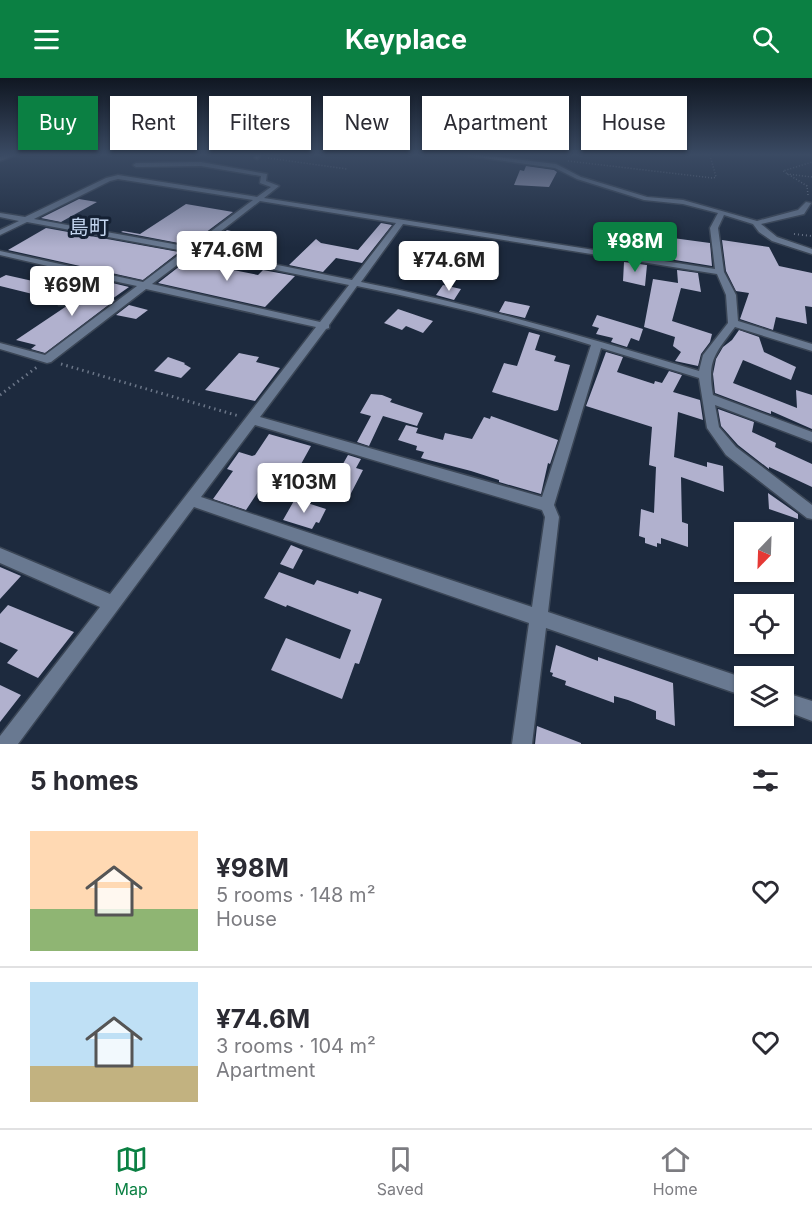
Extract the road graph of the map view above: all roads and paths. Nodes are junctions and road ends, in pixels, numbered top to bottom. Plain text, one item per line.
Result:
1 (94, 186) edge
2 (175, 186) edge
3 (276, 186) edge
4 (605, 186) edge
5 (807, 186) edge
6 (257, 199) junction
7 (808, 203) joint
8 (722, 212) junction
9 (0, 215) edge
10 (28, 219) junction
11 (402, 221) junction
12 (757, 223) junction
13 (0, 233) edge
14 (191, 250) junction
15 (812, 252) edge
16 (0, 253) edge
17 (720, 272) junction
18 (102, 276) junction
19 (357, 282) junction
20 (144, 286) junction
21 (62, 303) dead end
22 (734, 323) junction
23 (325, 326) junction
24 (597, 343) junction
25 (0, 346) edge
26 (812, 348) edge
27 (48, 360) junction
28 (704, 376) junction
29 (0, 395) edge
30 (707, 397) junction
31 (253, 420) junction
32 (812, 437) edge
33 (191, 500) junction
34 (547, 505) junction
35 (812, 513) edge
36 (0, 555) edge
37 (111, 603) junction
38 (538, 616) junction
39 (734, 684) edge
40 (794, 704) edge
41 (812, 711) edge
42 (6, 744) edge
43 (522, 744) edge

1 - 10 street
2 - 6 street
3 - 6 street
4 - 8 street
5 - 7 path
6 - 11 street
6 - 14 street
7 - 12 street
8 - 12 street
8 - 17 street
9 - 10 street
10 - 13 street
10 - 14 street
11 - 17 street
11 - 19 street
12 - 15 street
14 - 19 street
14 - 20 street
16 - 18 street
17 - 22 street
18 - 20 street
18 - 21 street
19 - 23 street
19 - 24 street
20 - 23 street
20 - 27 street
22 - 26 street
22 - 28 street
23 - 31 street
24 - 28 street
24 - 34 street
25 - 27 street
27 - 29 path
27 - 31 path
28 - 30 street
30 - 32 street
30 - 35 street
31 - 33 street
31 - 34 street
33 - 37 street
33 - 38 street
34 - 38 street
36 - 37 street
37 - 42 street
38 - 39 street
38 - 43 street
40 - 41 street

